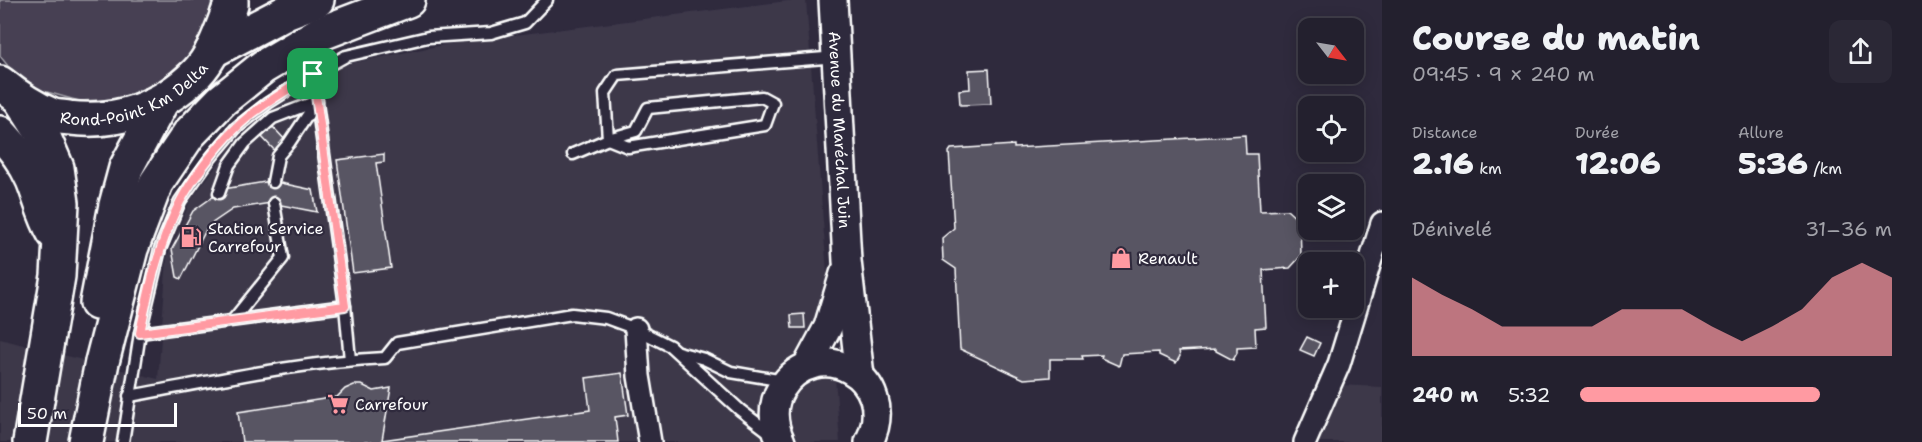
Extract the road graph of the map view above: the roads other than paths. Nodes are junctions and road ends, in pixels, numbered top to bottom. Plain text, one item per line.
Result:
1 (231, 0) edge
2 (317, 0) edge
3 (408, 0) edge
4 (547, 0) edge
5 (833, 0) edge
6 (212, 51) junction
7 (837, 57) junction
8 (313, 74) junction
9 (11, 92) edge
10 (162, 101) junction
11 (316, 101) junction
12 (0, 133) edge
13 (608, 140) junction
14 (573, 154) dead end
15 (273, 182) dead end
16 (219, 193) dead end
17 (274, 203) dead end
18 (1382, 223) edge
19 (60, 245) junction
20 (847, 261) junction
21 (345, 306) junction
22 (233, 320) junction
23 (636, 329) junction
24 (140, 333) junction
25 (675, 351) junction
26 (350, 360) junction
27 (797, 374) junction
28 (860, 376) junction
29 (129, 396) junction
30 (30, 442) edge
31 (71, 442) edge
32 (86, 442) edge
33 (123, 442) edge
34 (650, 442) edge
35 (781, 442) edge
36 (869, 442) edge
37 (1305, 442) edge

1 - 6 main road, Rond-Point Km Delta
2 - 6 main road
3 - 32 main road
4 - 8 lane
5 - 7 street, Avenue du Maréchal Juin
6 - 10 main road, Rond-Point Km Delta
7 - 13 lane
7 - 20 street, Avenue du Maréchal Juin
8 - 11 lane
8 - 24 lane
9 - 10 main road, Rond-Point Km Delta
9 - 19 main road
10 - 31 main road
11 - 15 lane
11 - 16 lane
11 - 21 lane
12 - 19 main road
13 - 13 lane
13 - 14 lane
17 - 22 lane
18 - 37 street
19 - 30 main road
20 - 27 street, Avenue du Maréchal Juin
20 - 28 street, Avenue du Maréchal Juin
21 - 22 lane
21 - 26 lane
22 - 24 lane
23 - 25 lane
23 - 26 lane
23 - 34 street
24 - 29 lane
25 - 27 lane
25 - 35 lane
26 - 29 lane
27 - 28 street
27 - 35 street, Avenue du Maréchal Juin
28 - 36 street
29 - 33 lane

